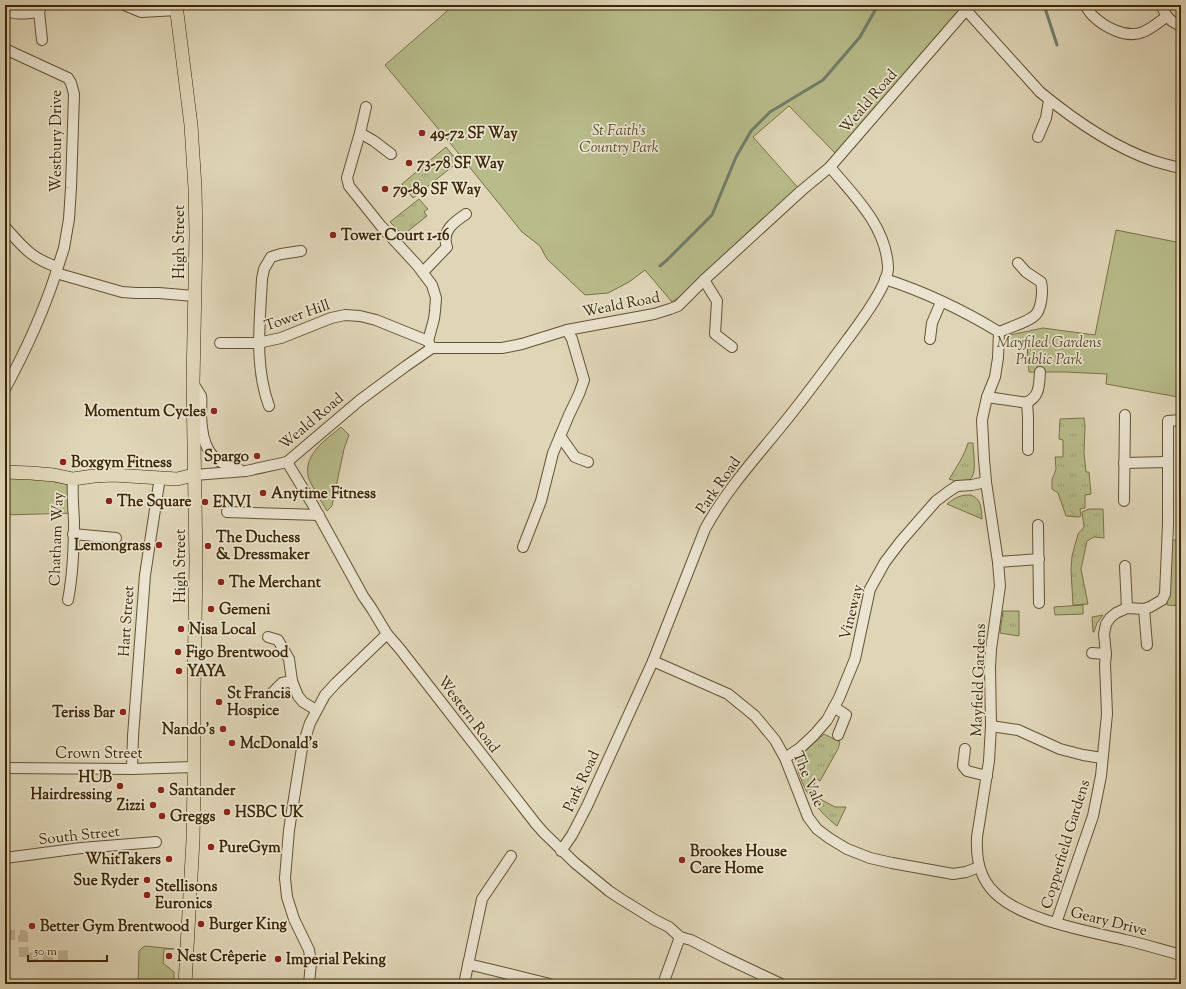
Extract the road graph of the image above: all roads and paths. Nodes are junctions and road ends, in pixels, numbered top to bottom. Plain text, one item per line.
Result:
1 (124, 5) edge
2 (1085, 5) edge
3 (1161, 5) edge
4 (41, 8) edge
5 (177, 8) edge
6 (967, 8) edge
7 (5, 10) edge
8 (1166, 17) junction
9 (1181, 26) edge
10 (42, 40) dead end
11 (5, 49) edge
12 (1049, 100) junction
13 (366, 107) dead end
14 (360, 133) junction
15 (1038, 137) dead end
16 (391, 154) dead end
17 (830, 167) junction
18 (1181, 168) edge
19 (466, 214) dead end
20 (5, 227) edge
21 (301, 251) dead end
22 (1018, 264) dead end
23 (56, 270) junction
24 (423, 272) junction
25 (885, 279) junction
26 (704, 280) junction
27 (194, 296) junction
28 (941, 302) junction
29 (567, 330) junction
30 (998, 332) junction
31 (930, 339) dead end
32 (220, 343) dead end
33 (258, 343) junction
34 (430, 345) junction
35 (732, 347) dead end
36 (1040, 372) dead end
37 (193, 383) junction
38 (5, 389) edge
39 (987, 397) junction
40 (1028, 403) junction
41 (269, 406) dead end
42 (1125, 415) dead end
43 (1181, 420) edge
44 (560, 436) junction
45 (1028, 450) dead end
46 (287, 462) junction
47 (588, 462) dead end
48 (1167, 462) junction
49 (1124, 463) junction
50 (246, 471) junction
51 (5, 472) edge
52 (194, 475) junction
53 (160, 477) junction
54 (73, 479) junction
55 (986, 482) junction
56 (1124, 501) dead end
57 (227, 512) dead end
58 (319, 516) junction
59 (1038, 525) dead end
60 (73, 534) junction
61 (116, 538) dead end
62 (523, 546) dead end
63 (1039, 559) junction
64 (998, 562) junction
65 (1125, 566) dead end
66 (68, 600) dead end
67 (1040, 603) dead end
68 (1127, 608) junction
69 (1144, 609) junction
70 (387, 634) junction
71 (268, 637) dead end
72 (1147, 645) dead end
73 (1092, 653) dead end
74 (1106, 654) junction
75 (653, 660) junction
76 (292, 681) junction
77 (272, 693) dead end
78 (834, 707) junction
79 (316, 710) junction
80 (991, 726) junction
81 (838, 735) dead end
82 (965, 749) dead end
83 (785, 758) junction
84 (1102, 758) junction
85 (193, 767) junction
86 (6, 768) edge
87 (132, 769) junction
88 (987, 776) junction
89 (156, 842) dead end
90 (561, 851) junction
91 (511, 856) dead end
92 (5, 858) edge
93 (979, 867) junction
94 (1056, 923) junction
95 (680, 937) junction
96 (1181, 955) edge
97 (468, 964) junction
98 (185, 984) edge
99 (309, 984) edge
100 (464, 984) edge
101 (550, 984) edge
102 (663, 984) edge
103 (781, 984) edge

1 - 5 street
2 - 8 street
3 - 8 street
4 - 7 street
4 - 10 street
5 - 27 main road, High Street
6 - 12 street
6 - 17 street, Weald Road
8 - 9 street
11 - 23 street, Westbury Drive
12 - 15 street
12 - 18 street
13 - 14 street
14 - 16 street
14 - 24 street
17 - 25 street, Park Road
17 - 26 street, Weald Road
19 - 24 street
20 - 23 street
21 - 33 street
22 - 30 street
23 - 27 street
23 - 38 street, Westbury Drive
24 - 34 street
25 - 28 street
25 - 75 street, Park Road
26 - 29 street, Weald Road
26 - 35 street
27 - 37 main road, High Street
28 - 30 street
28 - 31 street
29 - 34 street, Weald Road
29 - 44 street
30 - 39 street, Mayfield Gardens
32 - 33 street, Tower Hill
33 - 34 street, Tower Hill
33 - 41 street, Tower Hill
34 - 46 street, Weald Road
36 - 40 street
37 - 50 street
37 - 52 main road, High Street
39 - 40 street
39 - 55 street, Mayfield Gardens
40 - 45 street
42 - 49 street
43 - 48 street
44 - 47 street
44 - 62 street
46 - 50 street, Weald Road
46 - 58 street, Western Road
48 - 49 street
48 - 69 street
49 - 56 street
50 - 52 street, Weald Road
51 - 54 main road
52 - 53 main road
52 - 85 main road, High Street
53 - 54 main road
53 - 87 street, Hart Street
54 - 60 street, Chatham Way
55 - 64 street, Mayfield Gardens
55 - 78 street, Vineway
57 - 58 street
58 - 70 street, Western Road
59 - 63 street
60 - 61 street
60 - 66 street, Chatham Way
63 - 64 street
63 - 67 street
64 - 80 street, Mayfield Gardens
65 - 68 street
68 - 69 street
68 - 74 street, Copperfield Gardens
69 - 72 street
70 - 79 street
70 - 90 street, Western Road
71 - 76 street
73 - 74 street
74 - 84 street, Copperfield Gardens
75 - 83 street, The Vale
75 - 90 street, Park Road
76 - 77 street
76 - 79 street
78 - 81 street
78 - 83 street, Vineway
79 - 99 street
80 - 84 street
80 - 88 street, Mayfield Gardens
82 - 88 street, Mayfield Gardens
83 - 93 street, The Vale
84 - 94 street, Copperfield Gardens
85 - 87 street, Crown Street
85 - 98 main road, High Street
86 - 87 street, Crown Street
88 - 93 street, Mayfield Gardens
89 - 92 street, South Street
90 - 95 street, Western Road
91 - 97 street
93 - 94 street, Geary Drive
94 - 96 street, Geary Drive
95 - 102 street
95 - 103 street, Western Road
97 - 100 street
97 - 101 street

